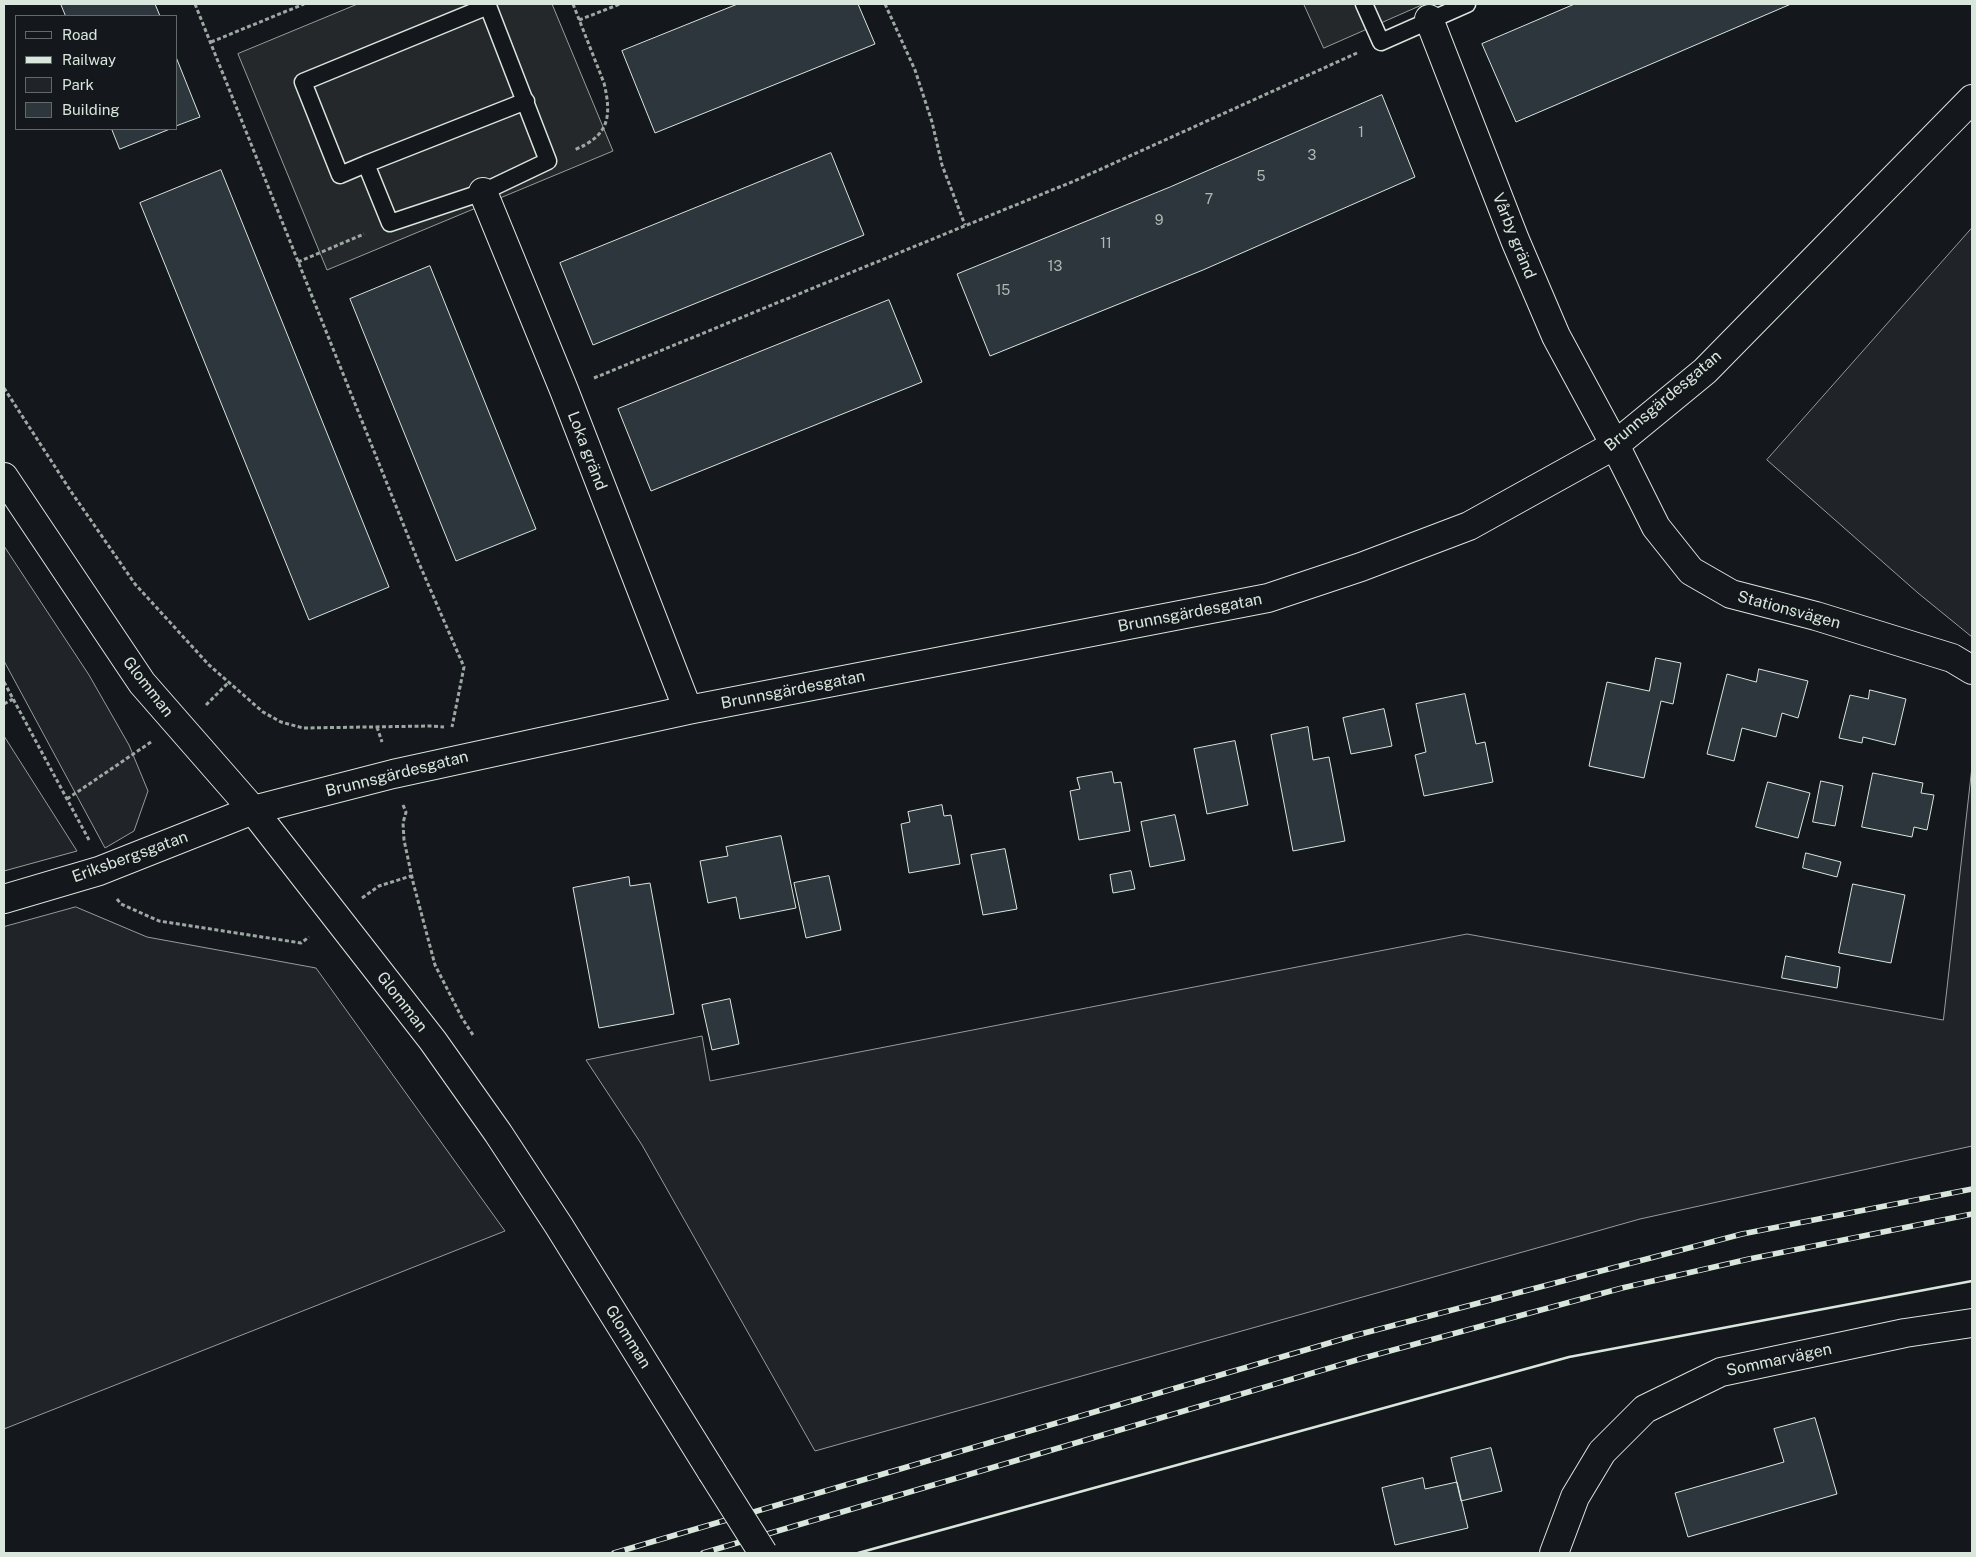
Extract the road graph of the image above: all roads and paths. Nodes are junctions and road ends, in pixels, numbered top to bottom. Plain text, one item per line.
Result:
1 (195, 4) edge
2 (304, 4) edge
3 (573, 4) edge
4 (620, 4) edge
5 (885, 4) edge
6 (1364, 4) edge
7 (1467, 4) edge
8 (579, 20) junction
9 (1429, 20) junction
10 (211, 42) junction
11 (1381, 42) junction
12 (1972, 99) edge
13 (526, 101) junction
14 (548, 161) junction
15 (366, 164) junction
16 (483, 192) junction
17 (390, 223) junction
18 (965, 225) junction
19 (298, 262) junction
20 (4, 388) edge
21 (564, 390) junction
22 (1615, 445) junction
23 (4, 477) edge
24 (1972, 670) edge
25 (14, 699) dead end
26 (4, 704) edge
27 (688, 710) junction
28 (452, 728) junction
29 (487, 753) junction
30 (393, 774) junction
31 (254, 810) junction
32 (413, 882) dead end
33 (4, 899) edge
34 (1972, 1323) edge
35 (763, 1553) edge
36 (1554, 1553) edge

1 - 10 path
2 - 10 path
3 - 8 path
4 - 8 path
5 - 18 path
6 - 11 lane
7 - 9 lane
8 - 14 path
9 - 11 lane
9 - 22 street, Vårby gränd
10 - 19 path
11 - 18 path
12 - 22 street, Brunnsgärdesgatan
13 - 14 lane
13 - 15 lane
13 - 15 lane
14 - 16 lane
15 - 17 lane
16 - 17 lane
16 - 21 street, Loka gränd
17 - 19 path
18 - 21 path
19 - 28 path
20 - 28 path
21 - 27 street, Loka gränd
22 - 24 street, Stationsvägen
22 - 27 street, Brunnsgärdesgatan
23 - 31 street, Glomman
25 - 26 path
27 - 29 street, Brunnsgärdesgatan
28 - 29 path
29 - 30 street, Brunnsgärdesgatan
30 - 31 street, Brunnsgärdesgatan
30 - 32 path
31 - 33 street, Eriksbergsgatan
31 - 35 street, Glomman, bridge
34 - 36 street, Sommarvägen

